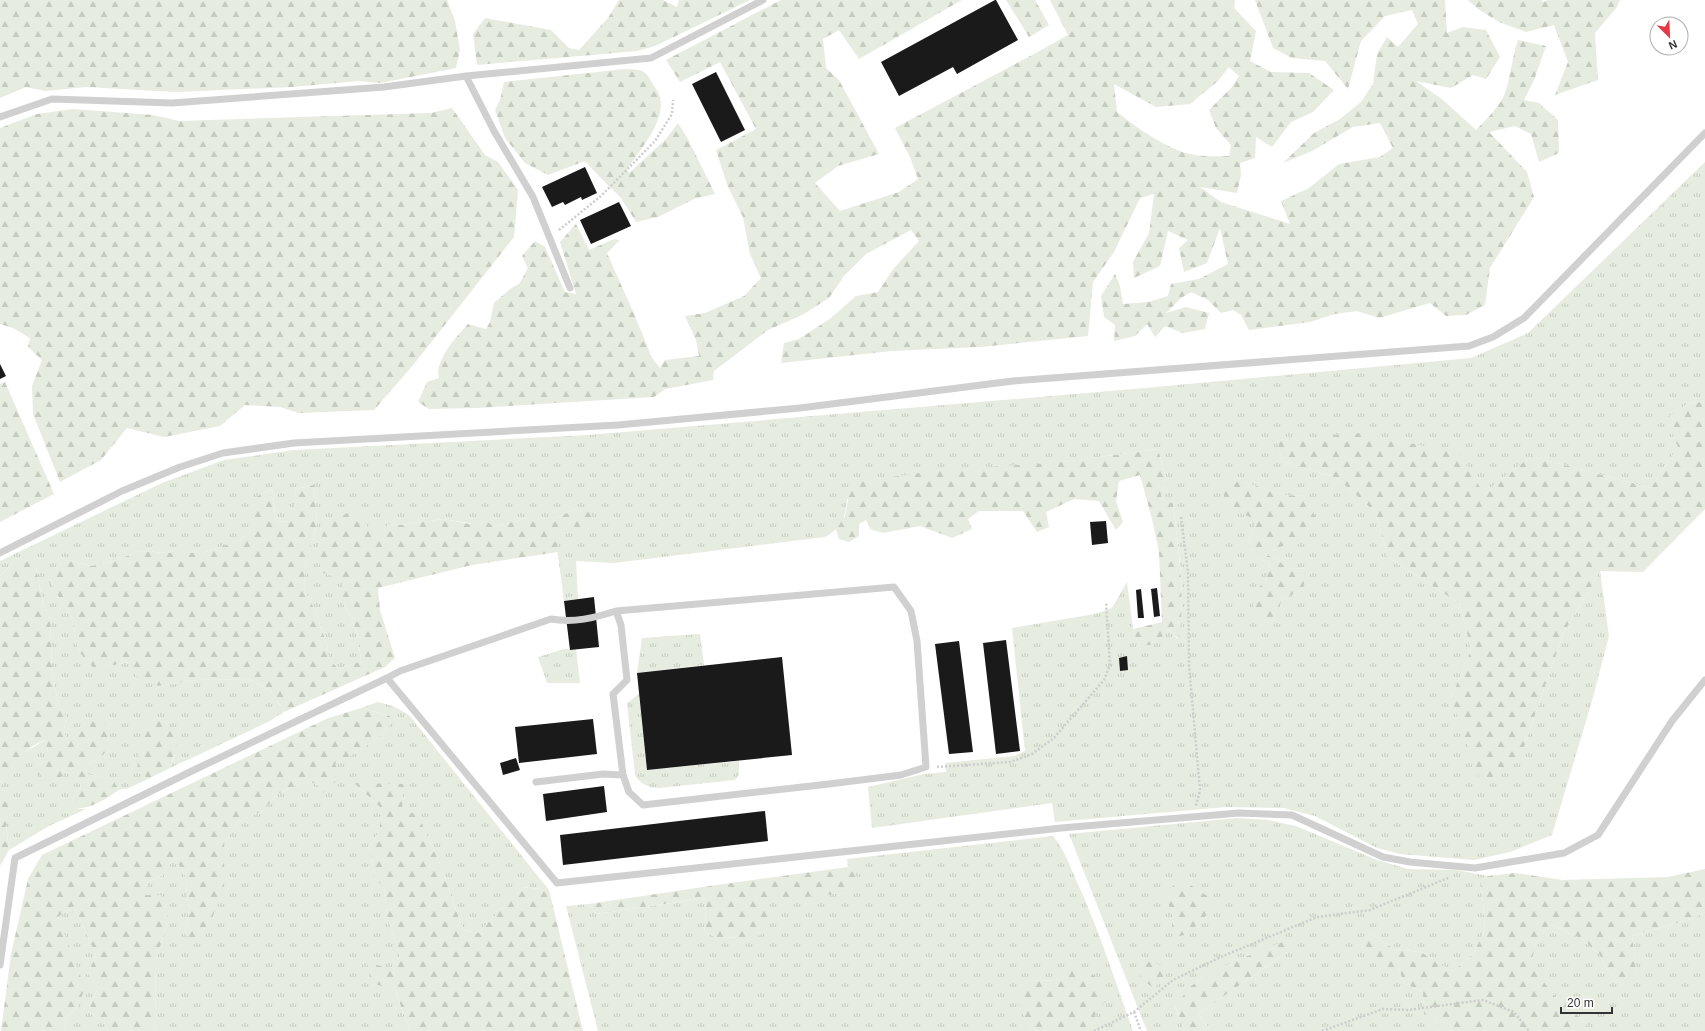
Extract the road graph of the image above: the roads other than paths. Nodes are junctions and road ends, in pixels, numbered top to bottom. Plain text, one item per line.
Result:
1 (763, 0) edge
2 (466, 76) junction
3 (0, 117) edge
4 (1705, 133) edge
5 (570, 288) dead end
6 (0, 553) edge
7 (616, 611) junction
8 (387, 678) junction
9 (1705, 680) edge
10 (623, 775) junction
11 (536, 782) dead end
12 (0, 965) edge

1 - 2 lane
2 - 3 lane
2 - 5 lane
4 - 6 lane
7 - 8 lane
7 - 10 lane
7 - 10 lane
8 - 9 lane
8 - 12 lane
10 - 11 lane

